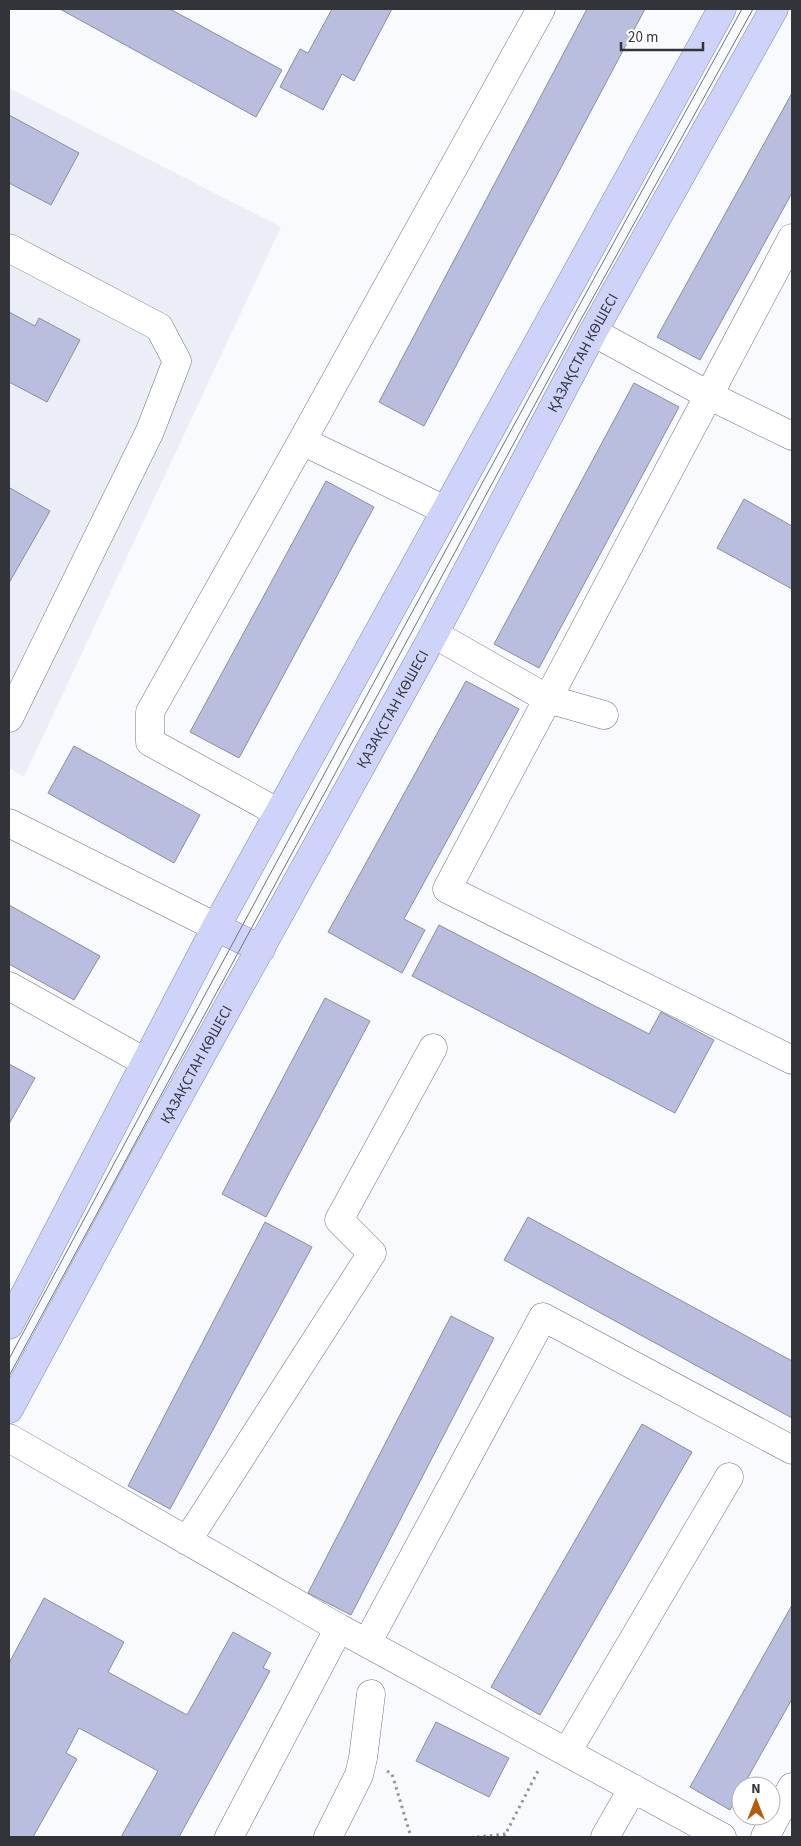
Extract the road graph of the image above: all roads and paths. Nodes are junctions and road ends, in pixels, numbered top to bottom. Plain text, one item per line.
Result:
1 (540, 9) edge
2 (722, 9) edge
3 (774, 9) edge
4 (792, 238) edge
5 (9, 248) edge
6 (556, 310) junction
7 (592, 332) junction
8 (710, 396) junction
9 (792, 436) edge
10 (302, 441) junction
11 (446, 510) junction
12 (434, 634) junction
13 (548, 699) junction
14 (604, 715) dead end
15 (9, 718) edge
16 (279, 812) junction
17 (9, 823) edge
18 (216, 927) junction
19 (261, 949) junction
20 (9, 986) edge
21 (433, 1048) dead end
22 (792, 1060) edge
23 (145, 1062) junction
24 (9, 1325) edge
25 (9, 1409) edge
26 (9, 1438) edge
27 (792, 1450) edge
28 (729, 1477) dead end
29 (187, 1541) junction
30 (339, 1628) junction
31 (367, 1644) junction
32 (371, 1694) dead end
33 (567, 1752) junction
34 (372, 1763) junction
35 (542, 1763) dead end
36 (792, 1787) edge
37 (633, 1788) junction
38 (505, 1836) edge
39 (229, 1837) edge
40 (328, 1837) edge
41 (411, 1837) edge
42 (477, 1837) edge
43 (605, 1837) edge
44 (722, 1837) edge
45 (765, 1837) edge

1 - 10 street
2 - 6 main road
3 - 7 main road, ҚАЗАҚСТАН КӨШЕСІ
4 - 8 street
5 - 15 street
6 - 7 main road
6 - 11 main road
7 - 8 street
7 - 12 main road, ҚАЗАҚСТАН КӨШЕСІ
8 - 9 street
8 - 13 street
10 - 11 street
10 - 16 street
11 - 16 main road
12 - 13 street
12 - 19 main road, ҚАЗАҚСТАН КӨШЕСІ
13 - 14 street
13 - 22 street
16 - 18 main road
17 - 18 street
18 - 19 main road
18 - 23 main road
19 - 25 main road, ҚАЗАҚСТАН КӨШЕСІ
20 - 23 street
21 - 29 street
23 - 24 main road
26 - 29 street
27 - 31 street
28 - 33 street
29 - 30 street
30 - 31 street
30 - 39 street
31 - 33 street
32 - 34 street
33 - 37 street
34 - 40 street
34 - 41 path
35 - 38 path
36 - 45 street
37 - 43 street
37 - 44 street
38 - 42 path

